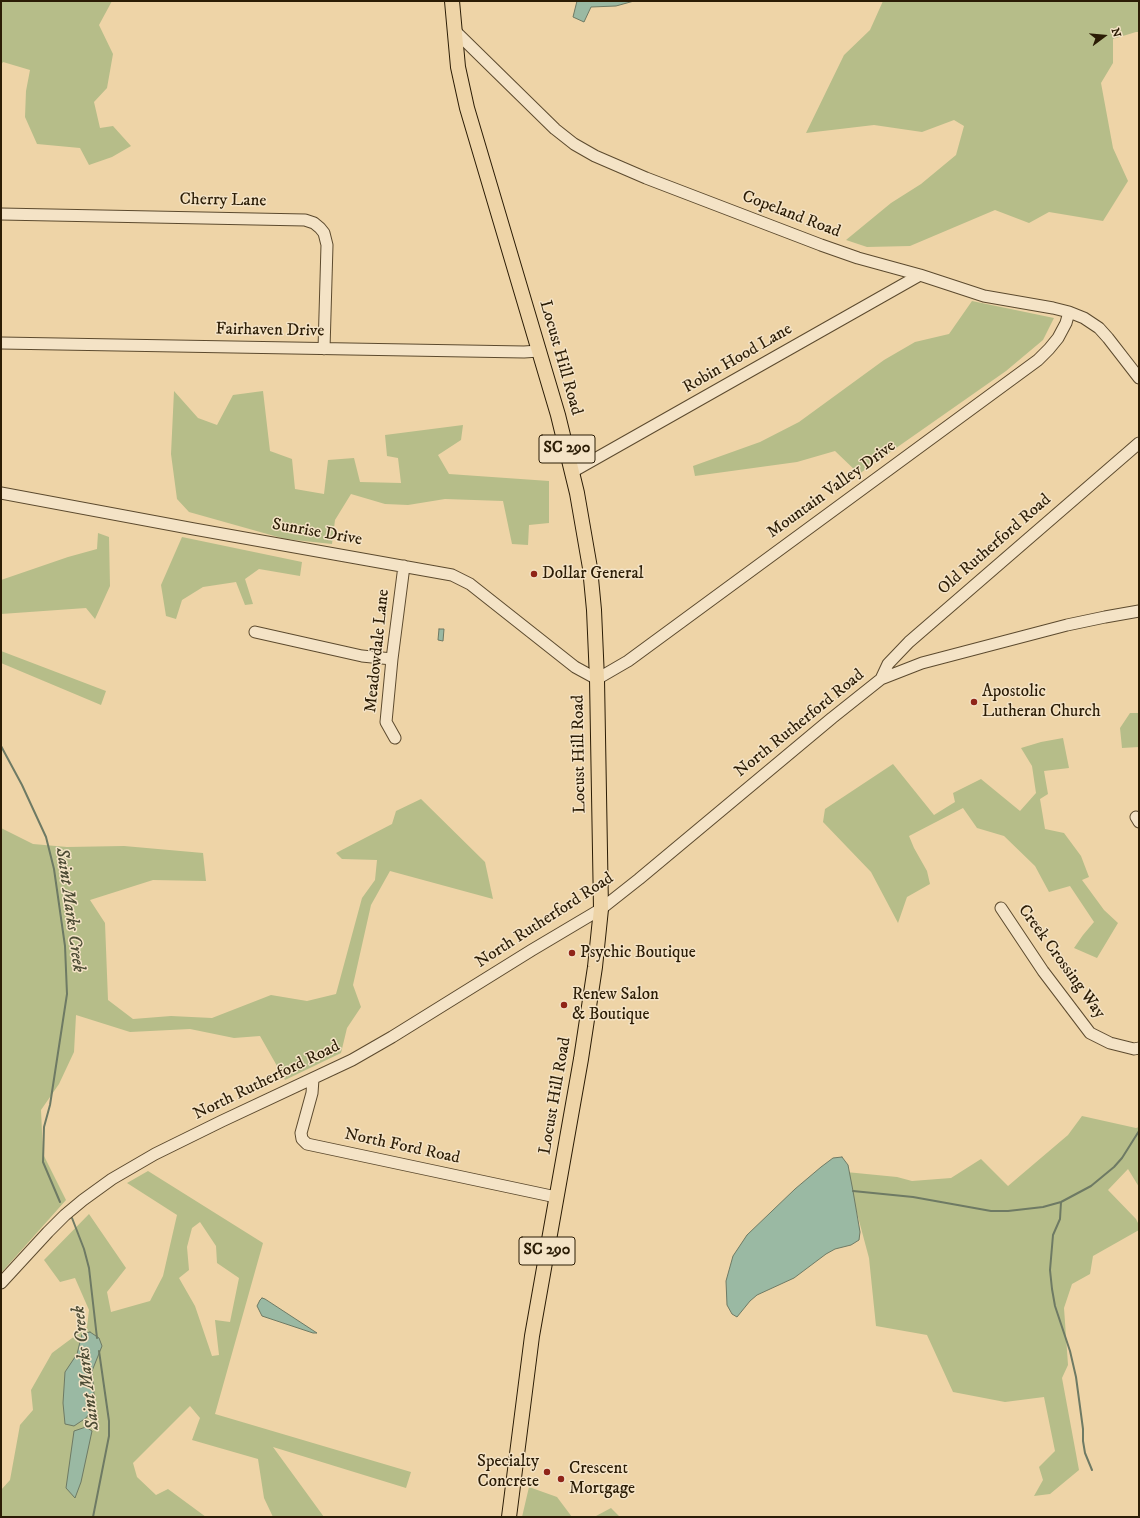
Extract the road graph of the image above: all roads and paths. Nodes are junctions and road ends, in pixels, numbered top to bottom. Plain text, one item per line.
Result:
1 (452, 1) edge
2 (454, 30) junction
3 (1, 214) edge
4 (920, 275) junction
5 (1068, 312) junction
6 (1, 343) edge
7 (324, 349) junction
8 (539, 351) junction
9 (1139, 378) edge
10 (1139, 443) edge
11 (572, 472) junction
12 (1, 492) edge
13 (404, 566) junction
14 (1139, 611) edge
15 (255, 632) dead end
16 (392, 659) junction
17 (597, 679) junction
18 (881, 679) junction
19 (395, 738) dead end
20 (1001, 908) dead end
21 (601, 909) junction
22 (1139, 1048) edge
23 (313, 1079) junction
24 (556, 1197) junction
25 (1, 1283) edge
26 (509, 1517) edge

1 - 2 main road, Locust Hill Road / SC 290
2 - 4 street, Copeland Road
2 - 8 main road, Locust Hill Road / SC 290
3 - 7 street, Cherry Lane
4 - 5 street, Copeland Road
4 - 11 street, Robin Hood Lane
5 - 9 street, Copeland Road
5 - 17 street, Mountain Valley Drive
6 - 7 street, Fairhaven Drive
7 - 8 street, Fairhaven Drive
8 - 11 main road, Locust Hill Road / SC 290
10 - 18 street, Old Rutherford Road
11 - 17 main road, Locust Hill Road / SC 290
12 - 13 street, Sunrise Drive
13 - 16 street, Meadowdale Lane
13 - 17 street, Sunrise Drive
14 - 18 street, North Rutherford Road
15 - 16 street
16 - 19 street, Meadowdale Lane
17 - 21 main road, Locust Hill Road / SC 290
18 - 21 street, North Rutherford Road
20 - 22 street, Creek Crossing Way
21 - 23 street, North Rutherford Road
21 - 24 main road, Locust Hill Road / SC 290
23 - 24 street, North Ford Road
23 - 25 street, North Rutherford Road
24 - 26 main road, Locust Hill Road / SC 290

